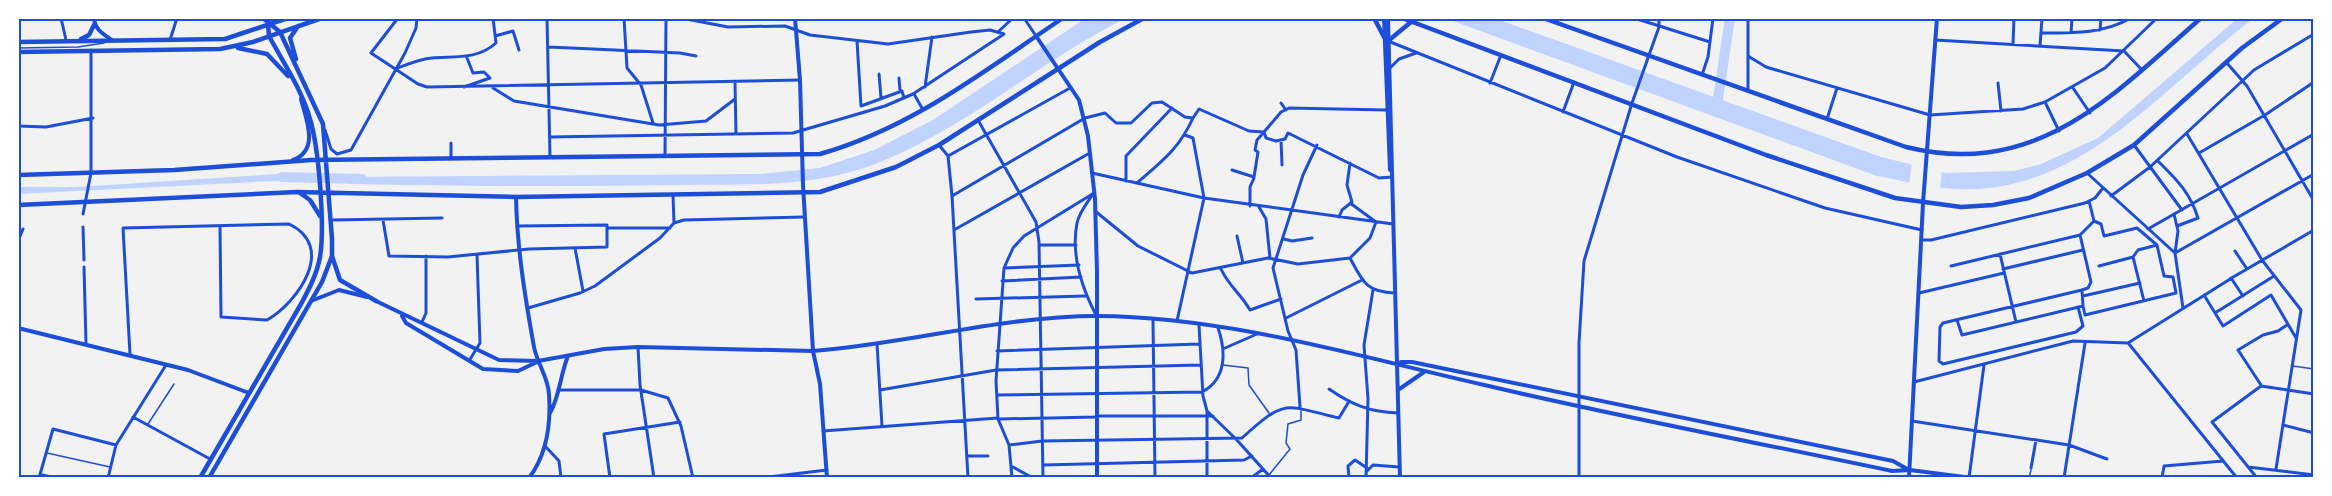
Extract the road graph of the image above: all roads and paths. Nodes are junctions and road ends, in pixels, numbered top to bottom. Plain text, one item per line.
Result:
1 (61, 18) edge
2 (94, 18) edge
3 (177, 18) edge
4 (263, 18) edge
5 (288, 18) edge
6 (322, 18) edge
7 (398, 18) edge
8 (417, 18) edge
9 (493, 18) edge
10 (548, 18) edge
11 (624, 18) edge
12 (666, 18) edge
13 (681, 18) edge
14 (795, 18) edge
15 (1014, 18) edge
16 (1024, 18) edge
17 (1063, 18) edge
18 (1144, 18) edge
19 (1374, 18) edge
20 (1402, 18) edge
21 (1543, 18) edge
22 (1634, 18) edge
23 (1659, 18) edge
24 (1713, 18) edge
25 (1748, 18) edge
26 (1937, 18) edge
27 (2014, 18) edge
28 (2042, 18) edge
29 (2072, 18) edge
30 (2101, 18) edge
31 (2157, 18) edge
32 (2201, 18) edge
33 (2283, 18) edge
34 (2128, 19) edge
35 (1386, 20) edge
36 (1411, 21) junction
37 (268, 24) junction
38 (301, 24) junction
39 (94, 25) junction
40 (1659, 27) junction
41 (795, 28) junction
42 (2100, 30) junction
43 (999, 31) junction
44 (280, 32) junction
45 (2041, 33) junction
46 (2071, 33) junction
47 (2314, 34) edge
48 (269, 36) junction
49 (495, 36) junction
50 (1036, 36) junction
51 (932, 37) junction
52 (1386, 39) junction
53 (66, 40) junction
54 (79, 40) junction
55 (112, 40) junction
56 (120, 40) junction
57 (170, 40) junction
58 (1935, 40) junction
59 (857, 41) junction
60 (18, 42) edge
61 (1710, 42) junction
62 (2013, 44) junction
63 (2040, 46) junction
64 (549, 47) junction
65 (18, 50) edge
66 (91, 50) junction
67 (220, 50) junction
68 (519, 50) dead end
69 (290, 51) junction
70 (626, 51) junction
71 (2124, 51) junction
72 (665, 52) junction
73 (1418, 53) junction
74 (280, 55) junction
75 (1501, 55) junction
76 (696, 56) dead end
77 (1648, 56) junction
78 (1748, 56) junction
79 (467, 58) junction
80 (2226, 62) junction
81 (1058, 68) junction
82 (394, 69) junction
83 (1389, 69) junction
84 (2142, 70) junction
85 (879, 74) dead end
86 (1701, 76) junction
87 (899, 78) dead end
88 (800, 81) junction
89 (2243, 81) junction
90 (735, 82) junction
91 (1574, 82) junction
92 (2314, 82) edge
93 (1490, 83) junction
94 (1998, 83) dead end
95 (305, 84) junction
96 (666, 84) junction
97 (641, 85) junction
98 (295, 86) junction
99 (550, 86) junction
100 (925, 87) junction
101 (460, 88) junction
102 (493, 88) junction
103 (1071, 88) junction
104 (1837, 88) junction
105 (2073, 88) junction
106 (1746, 91) junction
107 (900, 92) junction
108 (914, 94) junction
109 (300, 95) junction
110 (881, 98) junction
111 (904, 98) junction
112 (735, 99) junction
113 (1633, 101) junction
114 (2045, 102) junction
115 (1281, 103) dead end
116 (550, 107) junction
117 (1172, 108) junction
118 (1286, 110) junction
119 (924, 111) junction
120 (1386, 111) junction
121 (2001, 111) junction
122 (1563, 112) junction
123 (2090, 113) junction
124 (1930, 115) junction
125 (2265, 115) junction
126 (93, 118) junction
127 (1085, 118) junction
128 (1193, 118) junction
129 (978, 120) junction
130 (1826, 121) junction
131 (323, 124) junction
132 (653, 124) junction
133 (665, 124) junction
134 (18, 126) edge
135 (2059, 131) junction
136 (802, 132) junction
137 (1264, 132) junction
138 (1623, 134) junction
139 (2187, 134) junction
140 (2314, 134) edge
141 (736, 135) junction
142 (987, 135) junction
143 (1185, 135) junction
144 (665, 136) junction
145 (550, 137) junction
146 (1281, 140) junction
147 (451, 144) dead end
148 (939, 145) junction
149 (2134, 145) junction
150 (1317, 146) junction
151 (2284, 151) junction
152 (1927, 152) junction
153 (2199, 153) junction
154 (338, 154) junction
155 (1088, 154) junction
156 (665, 156) junction
157 (948, 156) junction
158 (802, 157) junction
159 (326, 159) junction
160 (551, 159) junction
161 (316, 160) junction
162 (452, 160) junction
163 (291, 161) junction
164 (346, 161) junction
165 (2158, 161) junction
166 (1350, 163) junction
167 (1005, 165) junction
168 (1282, 165) dead end
169 (2150, 167) junction
170 (1232, 170) dead end
171 (91, 173) junction
172 (1090, 173) junction
173 (2087, 173) junction
174 (2314, 174) edge
175 (18, 175) edge
176 (1254, 177) junction
177 (1392, 177) junction
178 (2301, 180) junction
179 (1126, 181) junction
180 (1137, 183) junction
181 (2103, 188) junction
182 (2220, 189) junction
183 (297, 192) junction
184 (319, 192) junction
185 (330, 193) junction
186 (803, 193) junction
187 (1020, 193) junction
188 (1094, 193) junction
189 (673, 195) junction
190 (952, 196) junction
191 (2111, 196) junction
192 (516, 197) junction
193 (1204, 198) junction
194 (85, 201) junction
195 (2089, 201) junction
196 (2314, 201) edge
197 (1350, 203) junction
198 (1923, 203) junction
199 (2194, 203) junction
200 (18, 205) edge
201 (1250, 206) junction
202 (1259, 207) junction
203 (2182, 210) junction
204 (1095, 211) junction
205 (1292, 211) junction
206 (83, 214) dead end
207 (2174, 214) junction
208 (320, 216) junction
209 (804, 217) junction
210 (1339, 217) junction
211 (442, 218) dead end
212 (2237, 218) junction
213 (332, 220) junction
214 (383, 220) junction
215 (2094, 221) junction
216 (1376, 222) junction
217 (674, 224) junction
218 (1393, 224) junction
219 (517, 226) junction
220 (2177, 226) junction
221 (83, 227) dead end
222 (220, 227) junction
223 (607, 228) junction
224 (670, 228) junction
225 (1036, 228) junction
226 (23, 229) dead end
227 (2148, 229) junction
228 (953, 230) junction
229 (1922, 230) junction
230 (2314, 230) edge
231 (2080, 235) junction
232 (1237, 236) dead end
233 (1312, 238) dead end
234 (1284, 239) junction
235 (1921, 240) junction
236 (18, 241) edge
237 (1040, 245) junction
238 (1076, 245) junction
239 (2157, 245) junction
240 (575, 248) junction
241 (2084, 250) junction
242 (517, 251) junction
243 (2235, 251) dead end
244 (2175, 253) junction
245 (2000, 254) junction
246 (477, 255) junction
247 (332, 256) junction
248 (426, 256) junction
249 (2133, 257) junction
250 (1270, 258) junction
251 (1350, 258) junction
252 (1275, 259) junction
253 (84, 260) dead end
254 (2262, 260) junction
255 (1243, 263) junction
256 (1079, 265) junction
257 (1951, 266) dead end
258 (2099, 266) dead end
259 (84, 267) dead end
260 (1040, 267) junction
261 (1004, 268) junction
262 (1221, 269) junction
263 (2247, 269) junction
264 (1186, 270) junction
265 (2004, 271) junction
266 (2275, 276) junction
267 (1082, 277) junction
268 (1040, 278) junction
269 (2231, 278) junction
270 (1002, 280) junction
271 (1362, 280) junction
272 (2139, 283) junction
273 (1373, 290) junction
274 (2082, 290) junction
275 (583, 291) junction
276 (1395, 292) junction
277 (1919, 293) junction
278 (2204, 295) junction
279 (1086, 296) junction
280 (2083, 296) junction
281 (2243, 296) junction
282 (1041, 297) junction
283 (1001, 298) junction
284 (976, 299) dead end
285 (1281, 299) junction
286 (376, 301) junction
287 (2144, 301) junction
288 (311, 302) junction
289 (2012, 306) junction
290 (2083, 306) junction
291 (2078, 307) junction
292 (528, 308) junction
293 (2183, 308) junction
294 (2215, 313) junction
295 (402, 316) junction
296 (1097, 316) junction
297 (1040, 318) junction
298 (1286, 318) junction
299 (1956, 320) junction
300 (1153, 321) junction
301 (422, 322) junction
302 (1176, 322) junction
303 (2016, 322) junction
304 (1000, 323) junction
305 (1199, 325) junction
306 (2287, 325) junction
307 (18, 328) edge
308 (1218, 328) junction
309 (959, 329) junction
310 (1257, 334) junction
311 (2296, 338) junction
312 (1292, 340) junction
313 (877, 343) junction
314 (2085, 343) junction
315 (2128, 343) junction
316 (86, 344) junction
317 (1199, 344) junction
318 (1153, 345) junction
319 (1097, 346) junction
320 (638, 347) junction
321 (1225, 348) junction
322 (1039, 349) junction
323 (475, 351) junction
324 (813, 351) junction
325 (997, 351) junction
326 (130, 354) junction
327 (1364, 355) junction
328 (568, 356) junction
329 (538, 361) junction
330 (468, 362) junction
331 (1396, 362) junction
332 (166, 365) junction
333 (1200, 365) junction
334 (1222, 365) junction
335 (1984, 365) junction
336 (2292, 365) junction
337 (1154, 369) junction
338 (2314, 369) edge
339 (996, 370) junction
340 (1096, 370) junction
341 (1040, 371) junction
342 (1424, 372) junction
343 (962, 377) junction
344 (1914, 382) junction
345 (174, 384) dead end
346 (2261, 386) junction
347 (2289, 388) junction
348 (1329, 389) dead end
349 (558, 390) junction
350 (641, 390) junction
351 (880, 390) junction
352 (1397, 390) junction
353 (1154, 392) junction
354 (1202, 392) junction
355 (249, 393) junction
356 (1096, 393) junction
357 (1041, 394) junction
358 (2314, 394) edge
359 (997, 395) junction
360 (1579, 398) junction
361 (1348, 403) junction
362 (1579, 405) junction
363 (1300, 407) junction
364 (1368, 409) junction
365 (1398, 412) junction
366 (1207, 413) junction
367 (1269, 413) junction
368 (550, 414) junction
369 (1154, 416) junction
370 (133, 417) junction
371 (1096, 417) junction
372 (1041, 418) junction
373 (998, 419) junction
374 (964, 420) junction
375 (1912, 421) junction
376 (680, 422) junction
377 (147, 425) junction
378 (2283, 425) junction
379 (882, 426) junction
380 (646, 427) junction
381 (1977, 430) junction
382 (824, 431) junction
383 (2314, 433) edge
384 (1155, 439) junction
385 (1207, 439) junction
386 (1236, 439) junction
387 (2036, 440) junction
388 (1042, 441) junction
389 (1096, 442) junction
390 (1009, 445) junction
391 (2069, 445) junction
392 (116, 446) junction
393 (546, 447) junction
394 (47, 453) junction
395 (967, 456) junction
396 (988, 456) dead end
397 (1252, 456) junction
398 (210, 459) junction
399 (2107, 459) dead end
400 (1207, 461) junction
401 (2223, 461) junction
402 (1155, 462) junction
403 (1097, 463) junction
404 (1042, 465) junction
405 (1011, 466) junction
406 (111, 467) junction
407 (1399, 467) junction
408 (2248, 467) junction
409 (2031, 468) joint
410 (1263, 469) junction
411 (1367, 469) junction
412 (2276, 469) junction
413 (827, 470) junction
414 (1910, 470) junction
415 (793, 472) junction
416 (2314, 475) edge
417 (40, 476) edge
418 (2308, 476) edge
419 (1269, 477) edge
420 (60, 478) edge
421 (108, 478) edge
422 (201, 478) edge
423 (210, 478) edge
424 (529, 478) edge
425 (561, 478) edge
426 (610, 478) edge
427 (654, 478) edge
428 (693, 478) edge
429 (759, 478) edge
430 (793, 478) edge
431 (827, 478) edge
432 (968, 478) edge
433 (1012, 478) edge
434 (1033, 478) edge
435 (1043, 478) edge
436 (1097, 478) edge
437 (1155, 478) edge
438 (1208, 478) edge
439 (1251, 478) edge
440 (1349, 478) edge
441 (1366, 478) edge
442 (1400, 478) edge
443 (1579, 478) edge
444 (1909, 478) edge
445 (1970, 478) edge
446 (2029, 478) edge
447 (2064, 478) edge
448 (2162, 478) edge
449 (2237, 478) edge
450 (2257, 478) edge

1 - 53 street
2 - 39 main road
3 - 57 street
4 - 37 main road
5 - 37 main road
6 - 38 main road
7 - 82 street
8 - 82 street
9 - 49 street
10 - 64 street
11 - 70 street
12 - 72 street
13 - 41 street
14 - 41 main road
15 - 43 street
16 - 50 street
17 - 50 main road
18 - 81 main road
19 - 52 main road
20 - 36 main road
21 - 77 main road
22 - 40 street
23 - 40 street
24 - 61 street
25 - 78 street
26 - 58 main road
27 - 62 street
28 - 45 street
29 - 46 street
30 - 42 street
31 - 71 street
32 - 84 main road
33 - 80 main road
34 - 42 street
35 - 52 main road
36 - 52 main road
36 - 75 main road
37 - 44 main road
37 - 48 main road
37 - 57 main road
38 - 44 main road
38 - 95 main road
39 - 54 main road
39 - 55 main road
40 - 61 street
40 - 77 street
41 - 59 street
41 - 88 main road
42 - 46 street
43 - 51 street
43 - 100 street
44 - 48 main road
44 - 69 main road
45 - 46 street
45 - 63 street
47 - 89 street
48 - 67 main road
48 - 74 main road
49 - 68 street
49 - 79 street
50 - 81 main road
50 - 119 main road
51 - 59 street
51 - 100 street
52 - 73 street
52 - 83 main road
52 - 120 main road
53 - 54 main road
53 - 60 main road
54 - 55 main road
55 - 56 main road
56 - 57 main road
56 - 65 lane
58 - 62 street
58 - 124 main road
59 - 110 street
61 - 86 street
62 - 63 street
63 - 71 street
64 - 70 street
64 - 99 street
65 - 66 main road
66 - 67 main road
66 - 126 street
67 - 98 main road
69 - 74 main road
69 - 95 main road
70 - 72 street
70 - 97 street
71 - 84 street
71 - 105 street
72 - 76 street
72 - 96 street
73 - 83 street
73 - 93 street
74 - 98 main road
75 - 91 main road
75 - 93 street
77 - 86 main road
77 - 113 street
78 - 104 street
78 - 106 street
79 - 82 street
79 - 101 street
80 - 89 street
80 - 149 main road
81 - 103 main road
81 - 129 main road
82 - 101 street
82 - 154 street
83 - 177 main road
84 - 123 main road
85 - 110 street
86 - 106 main road
87 - 107 street
88 - 90 street
88 - 136 main road
89 - 125 street
89 - 139 street
90 - 96 street
90 - 112 street
91 - 113 main road
91 - 122 street
92 - 125 street
93 - 122 street
94 - 121 street
95 - 131 main road
96 - 97 street
96 - 133 street
97 - 99 street
97 - 132 street
98 - 109 main road
99 - 102 street
99 - 116 street
100 - 108 street
101 - 102 street
102 - 116 street
103 - 127 main road
103 - 142 street
104 - 124 street
104 - 130 street
105 - 114 street
105 - 123 street
106 - 130 main road
107 - 110 street
107 - 111 street
108 - 111 street
108 - 119 street
109 - 161 main road
109 - 163 main road
111 - 136 street
112 - 133 street
112 - 141 street
113 - 138 street
113 - 198 main road
114 - 121 street
114 - 135 street
115 - 118 street
116 - 132 street
116 - 145 street
117 - 127 street
117 - 128 street
117 - 179 street
118 - 120 street
118 - 137 street
119 - 158 main road
120 - 177 main road
121 - 124 street
122 - 138 street
123 - 135 main road
124 - 152 main road
125 - 151 street
125 - 153 street
126 - 134 street
126 - 171 street
127 - 155 main road
127 - 167 street
128 - 137 street
128 - 143 street
129 - 142 street
129 - 148 main road
130 - 152 main road
131 - 154 street
131 - 159 main road
132 - 133 street
133 - 144 street
135 - 152 main road
136 - 141 street
136 - 158 main road
137 - 146 street
137 - 176 street
138 - 229 street
138 - 360 street
139 - 153 street
139 - 165 street
140 - 151 street
141 - 144 street
142 - 157 street
142 - 167 street
143 - 180 street
143 - 193 street
144 - 145 street
144 - 156 street
145 - 160 street
146 - 150 street
146 - 168 street
147 - 162 street
148 - 157 street
148 - 186 main road
149 - 169 street
149 - 173 main road
150 - 166 street
150 - 205 street
151 - 178 street
151 - 182 street
152 - 198 main road
153 - 182 street
154 - 164 street
155 - 172 main road
155 - 187 street
156 - 158 main road
156 - 160 main road
157 - 190 street
158 - 186 main road
159 - 161 main road
159 - 164 main road
159 - 185 main road
160 - 162 main road
161 - 163 main road
161 - 184 main road
162 - 164 main road
163 - 171 main road
165 - 169 street
165 - 199 street
166 - 177 street
166 - 197 street
167 - 187 street
167 - 190 street
169 - 191 street
169 - 203 street
170 - 176 street
171 - 175 main road
171 - 194 street
172 - 179 street
172 - 188 main road
173 - 181 street
173 - 198 main road
174 - 178 street
176 - 201 street
177 - 218 main road
178 - 196 street
178 - 212 street
179 - 180 street
180 - 193 street
181 - 191 street
181 - 195 street
182 - 199 street
182 - 212 street
183 - 184 main road
183 - 194 main road
183 - 208 main road
184 - 185 main road
184 - 208 main road
185 - 192 main road
185 - 213 main road
186 - 189 main road
186 - 209 main road
187 - 225 street
187 - 228 street
188 - 204 main road
188 - 225 street
188 - 238 street
189 - 192 main road
189 - 217 street
190 - 228 street
191 - 227 street
192 - 219 main road
193 - 201 street
193 - 264 street
194 - 200 main road
194 - 206 street
195 - 215 street
195 - 235 street
197 - 210 street
197 - 216 street
198 - 229 main road
199 - 203 street
199 - 220 street
201 - 202 street
202 - 205 street
202 - 250 street
203 - 207 street
204 - 264 street
204 - 296 main road
205 - 210 street
205 - 234 street
207 - 220 street
207 - 227 street
208 - 355 main road
209 - 217 street
209 - 324 main road
210 - 216 street
211 - 214 street
212 - 244 street
212 - 254 street
213 - 214 street
213 - 247 main road
214 - 248 street
215 - 231 street
215 - 239 street
216 - 218 street
216 - 251 street
217 - 224 street
218 - 276 main road
219 - 223 street
219 - 242 main road
220 - 244 street
221 - 253 street
222 - 222 street
222 - 326 street
223 - 224 street
223 - 240 street
224 - 275 street
225 - 237 street
225 - 261 street
226 - 236 street
227 - 244 street
228 - 309 street
229 - 235 main road
230 - 254 street
231 - 241 street
231 - 245 street
232 - 255 street
233 - 234 street
234 - 252 street
235 - 277 main road
237 - 238 street
237 - 260 street
238 - 256 street
239 - 249 street
239 - 287 street
240 - 242 street
240 - 275 street
241 - 265 street
241 - 274 street
242 - 246 street
242 - 292 main road
243 - 263 street
244 - 293 street
245 - 257 street
245 - 265 street
246 - 248 street
246 - 323 street
247 - 286 main road
247 - 288 main road
248 - 301 street
249 - 258 street
249 - 272 street
250 - 252 street
250 - 255 street
251 - 252 street
251 - 271 street
252 - 285 street
254 - 263 street
254 - 266 street
255 - 262 street
256 - 260 street
256 - 267 street
259 - 316 street
260 - 261 street
260 - 268 street
261 - 270 street
262 - 264 street
262 - 285 street
263 - 269 street
264 - 302 street
265 - 277 street
265 - 289 street
266 - 281 street
266 - 311 street
267 - 268 street
267 - 279 street
268 - 270 street
268 - 282 street
269 - 278 street
269 - 281 street
270 - 283 street
271 - 273 street
271 - 298 street
272 - 280 street
272 - 287 street
273 - 276 street
273 - 327 street
274 - 280 street
274 - 289 street
275 - 292 street
276 - 331 main road
277 - 344 main road
278 - 293 street
278 - 294 street
279 - 282 street
279 - 296 street
280 - 290 street
281 - 294 street
282 - 283 street
282 - 297 street
283 - 284 street
283 - 304 street
285 - 298 street
286 - 288 main road
286 - 295 main road
287 - 290 street
288 - 423 main road
289 - 299 street
289 - 303 street
290 - 291 street
291 - 299 street
291 - 303 street
292 - 329 main road
293 - 315 street
294 - 306 street
295 - 301 main road
295 - 330 main road
296 - 297 main road
296 - 300 main road
296 - 319 main road
297 - 304 main road
297 - 322 street
298 - 312 street
299 - 303 street
300 - 302 main road
300 - 318 street
301 - 323 main road
302 - 305 main road
304 - 309 main road
304 - 325 street
305 - 308 main road
305 - 317 street
306 - 311 street
306 - 346 street
307 - 316 main road
308 - 310 main road
308 - 321 street
309 - 313 main road
309 - 343 street
310 - 312 main road
310 - 321 street
311 - 336 street
312 - 327 main road
312 - 363 street
313 - 324 main road
313 - 351 street
314 - 315 street
314 - 335 street
314 - 391 street
315 - 401 street
316 - 326 main road
317 - 318 street
317 - 333 street
318 - 319 street
318 - 337 street
319 - 322 street
319 - 340 main road
320 - 324 main road
320 - 328 main road
320 - 350 street
321 - 334 street
322 - 325 street
322 - 341 street
323 - 329 main road
323 - 330 street
324 - 382 main road
325 - 339 street
326 - 332 main road
327 - 331 main road
327 - 364 street
328 - 329 main road
328 - 349 main road
329 - 330 main road
329 - 368 main road
331 - 342 main road
331 - 352 main road
331 - 360 main road
332 - 355 main road
332 - 370 street
333 - 337 street
333 - 354 street
334 - 354 street
334 - 367 lane
335 - 344 street
335 - 381 street
336 - 338 lane
336 - 347 street
337 - 340 street
337 - 353 street
339 - 341 street
339 - 343 street
339 - 359 street
340 - 341 street
340 - 356 main road
341 - 357 street
342 - 352 main road
342 - 362 main road
343 - 351 street
343 - 374 street
344 - 375 main road
345 - 377 lane
346 - 347 street
346 - 408 street
347 - 358 street
347 - 378 street
348 - 361 street
349 - 350 street
349 - 368 main road
350 - 376 street
350 - 380 street
351 - 379 street
352 - 365 main road
353 - 354 street
353 - 356 street
353 - 369 street
354 - 366 street
355 - 398 main road
356 - 357 street
356 - 371 main road
357 - 359 street
357 - 372 street
359 - 373 street
360 - 362 street
360 - 414 main road
361 - 363 street
361 - 364 street
362 - 414 main road
362 - 443 street
363 - 367 street
363 - 419 lane
364 - 365 street
364 - 411 street
365 - 407 main road
366 - 369 street
366 - 385 street
366 - 386 street
367 - 386 street
368 - 393 main road
369 - 371 street
369 - 384 street
370 - 377 street
370 - 392 street
371 - 372 street
371 - 389 main road
372 - 373 street
372 - 388 street
373 - 374 street
373 - 390 street
374 - 379 street
374 - 395 street
375 - 381 street
375 - 414 main road
376 - 380 street
376 - 428 street
377 - 398 street
378 - 383 street
378 - 412 street
379 - 382 street
380 - 426 street
380 - 427 street
381 - 387 street
381 - 445 street
382 - 413 main road
384 - 385 street
384 - 389 street
384 - 402 street
385 - 386 street
385 - 400 street
386 - 397 street
387 - 391 street
387 - 409 street
388 - 389 street
388 - 390 street
388 - 404 street
389 - 403 main road
390 - 405 street
391 - 399 street
391 - 447 street
392 - 394 street
392 - 406 street
393 - 424 main road
393 - 425 street
394 - 406 lane
394 - 417 street
395 - 396 street
395 - 432 street
397 - 400 street
397 - 410 street
398 - 422 main road
400 - 402 street
400 - 438 street
401 - 448 street
401 - 449 street
402 - 403 street
402 - 437 street
403 - 404 street
403 - 436 main road
404 - 435 street
405 - 433 street
405 - 434 street
406 - 421 street
407 - 411 street
407 - 442 main road
408 - 412 street
408 - 450 street
409 - 446 lane
410 - 419 street
410 - 439 street
411 - 440 street
411 - 441 street
412 - 418 street
413 - 415 street
413 - 431 main road
414 - 444 main road
414 - 445 main road
415 - 429 street
415 - 430 street
416 - 418 street
417 - 420 lane

